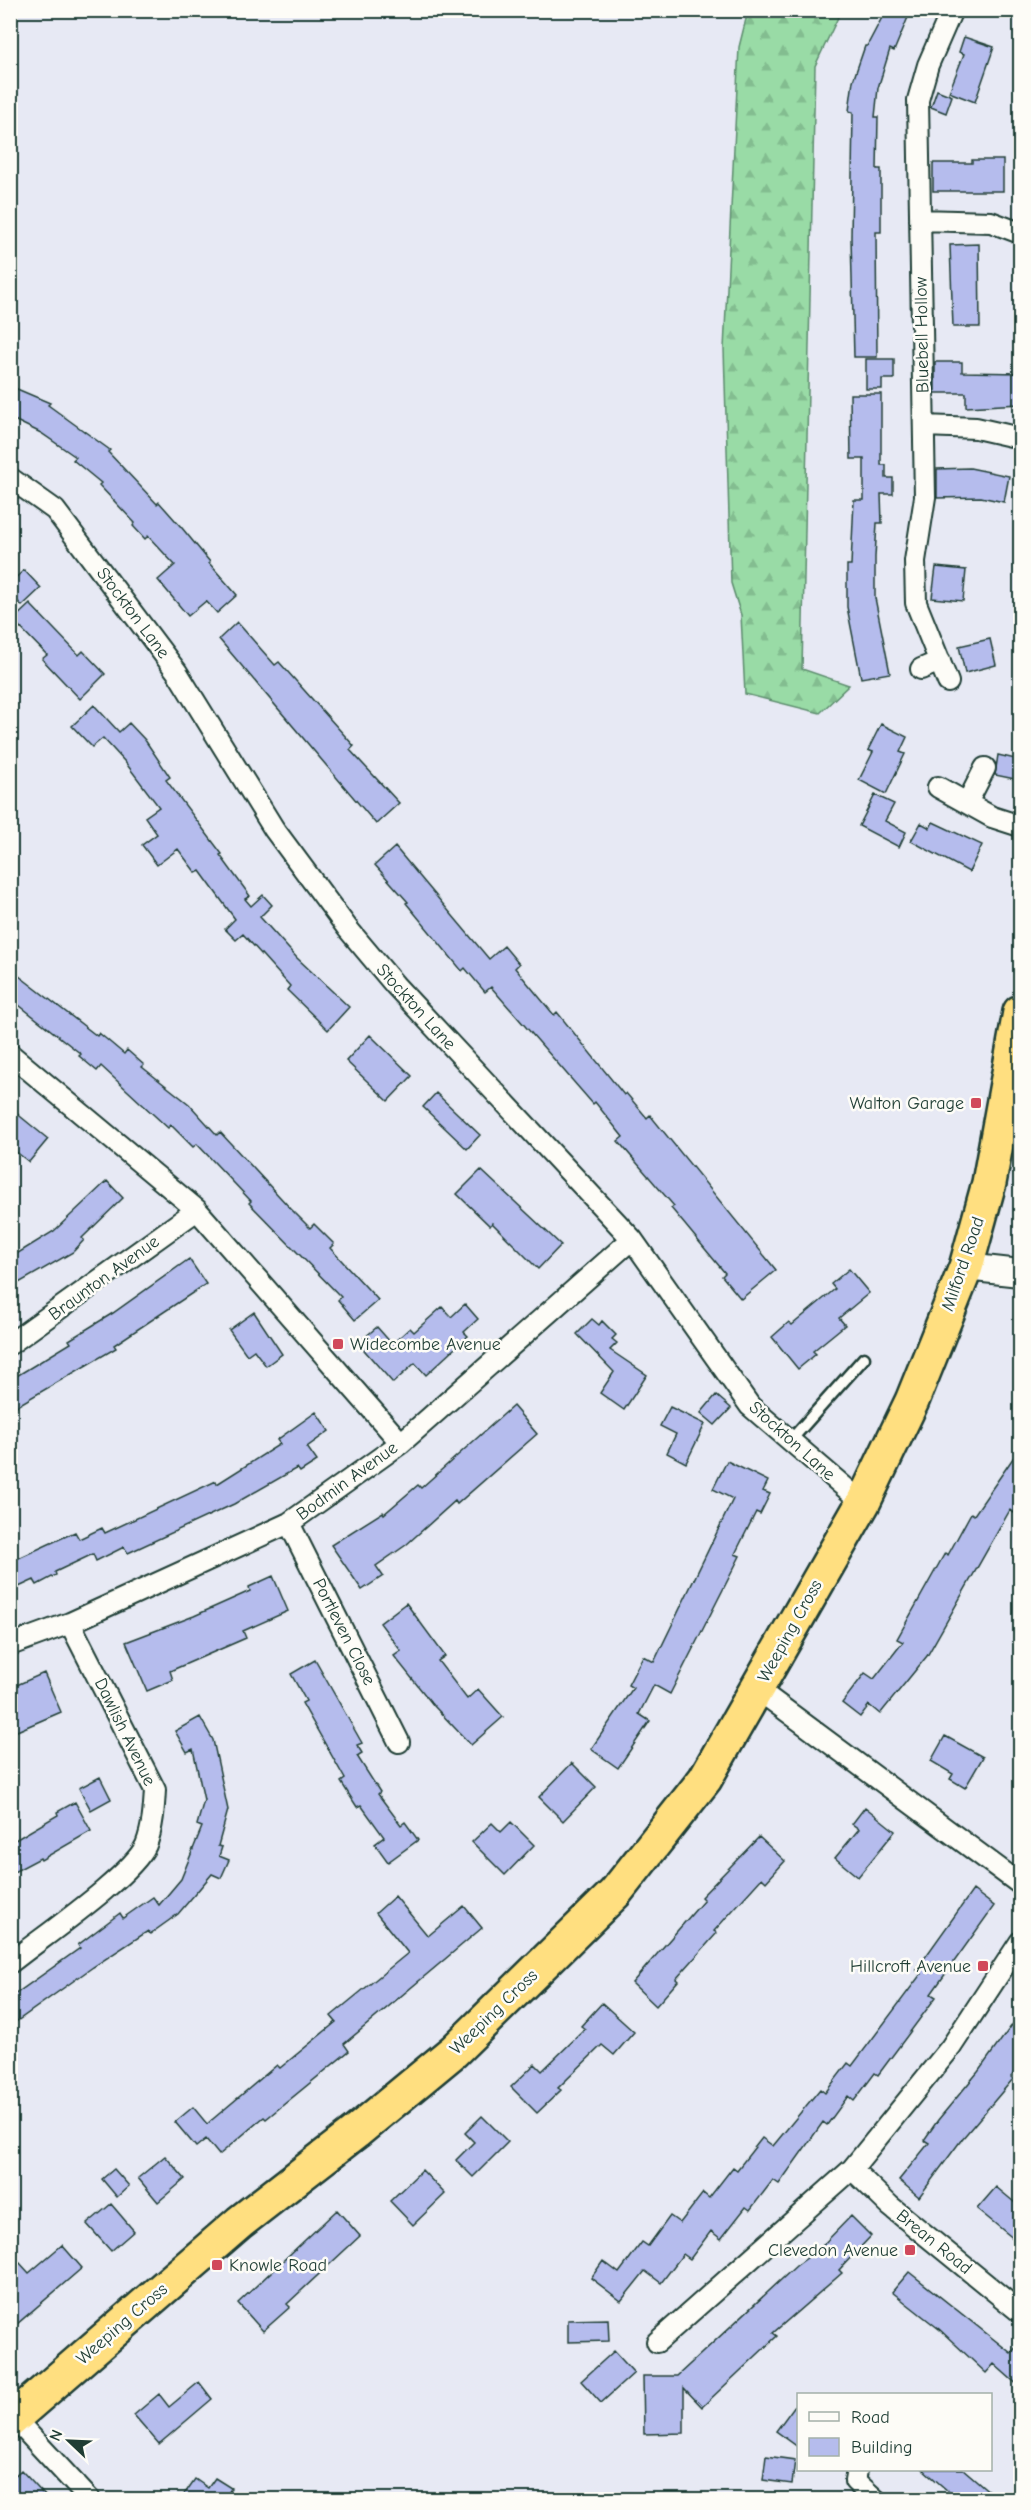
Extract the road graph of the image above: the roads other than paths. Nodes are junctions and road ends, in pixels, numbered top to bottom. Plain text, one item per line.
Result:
1 (952, 10) edge
2 (920, 220) junction
3 (1020, 233) edge
4 (924, 426) junction
5 (1020, 438) edge
6 (10, 478) edge
7 (940, 661) junction
8 (921, 669) dead end
9 (948, 682) dead end
10 (985, 768) dead end
11 (938, 787) dead end
12 (967, 803) junction
13 (1020, 826) edge
14 (1020, 1012) edge
15 (10, 1054) edge
16 (197, 1210) junction
17 (632, 1239) junction
18 (966, 1267) junction
19 (1020, 1274) edge
20 (10, 1344) edge
21 (864, 1358) dead end
22 (790, 1441) junction
23 (401, 1443) junction
24 (863, 1503) junction
25 (289, 1522) junction
26 (70, 1623) junction
27 (10, 1645) edge
28 (757, 1689) junction
29 (399, 1742) dead end
30 (1020, 1884) edge
31 (1020, 1942) edge
32 (10, 1963) edge
33 (852, 2169) junction
34 (1020, 2312) edge
35 (657, 2342) dead end
36 (12, 2419) edge
37 (857, 2471) edge
38 (90, 2499) edge
39 (876, 2499) edge

1 - 2 street, Bluebell Hollow
2 - 3 street
2 - 4 street, Bluebell Hollow
4 - 5 street
4 - 7 street, Bluebell Hollow
6 - 17 street, Stockton Lane
7 - 8 street
7 - 9 street, Bluebell Hollow
10 - 12 street
11 - 12 street
12 - 13 street
14 - 18 highway, Milford Road
15 - 16 street
16 - 20 street, Braunton Avenue
16 - 23 street
17 - 22 street, Stockton Lane
17 - 23 street, Bodmin Avenue
18 - 19 street
18 - 24 highway, Milford Road
21 - 22 lane
22 - 24 street, Stockton Lane
23 - 25 street, Bodmin Avenue
24 - 28 highway, Weeping Cross
25 - 26 street, Bodmin Avenue
25 - 29 street, Portleven Close
26 - 27 street, Bodmin Avenue
26 - 32 street, Dawlish Avenue
28 - 30 street
28 - 36 highway, Weeping Cross
31 - 33 street
33 - 34 street, Brean Road
33 - 35 street
36 - 38 street
37 - 39 street

